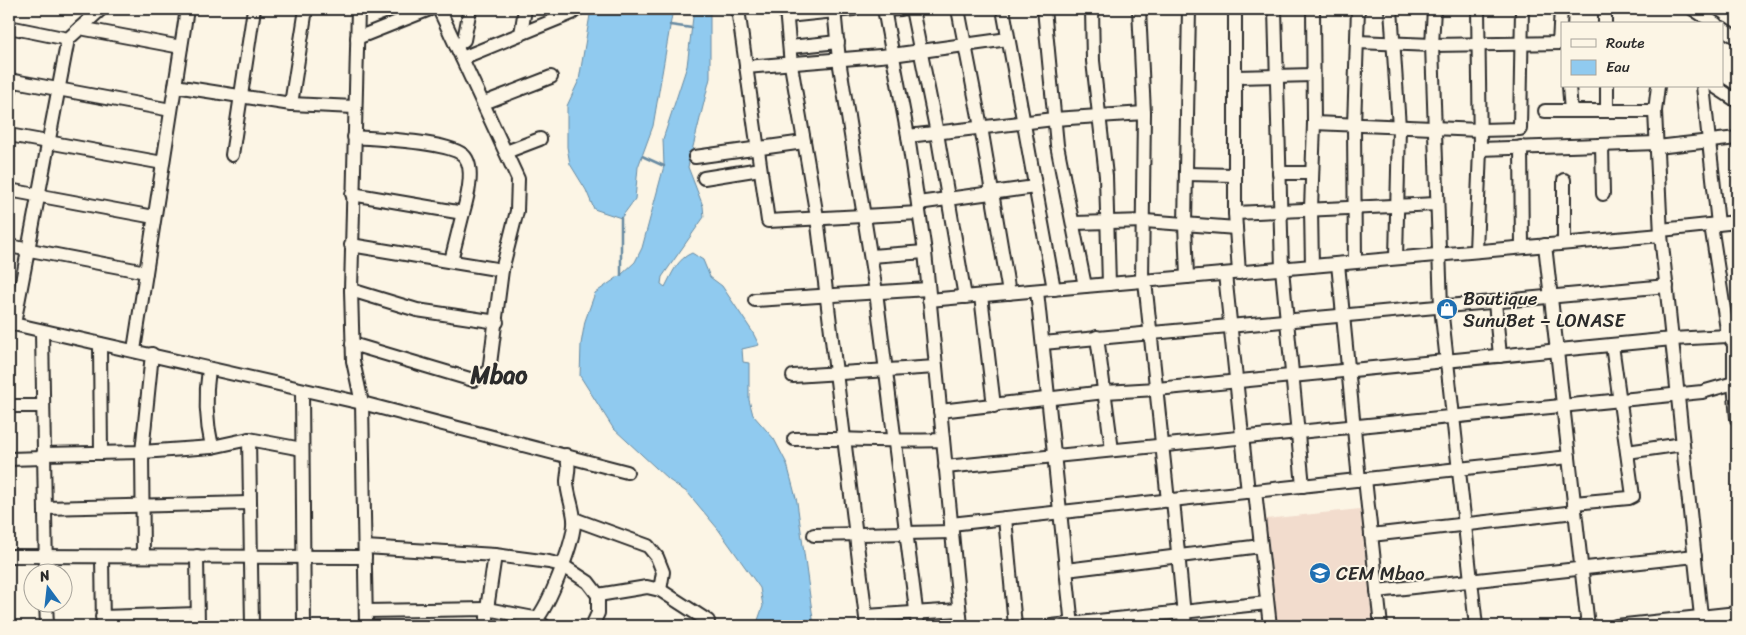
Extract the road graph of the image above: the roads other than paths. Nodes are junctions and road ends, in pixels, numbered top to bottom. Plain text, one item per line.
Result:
1 (100, 9) edge
2 (187, 9) edge
3 (254, 9) edge
4 (306, 9) edge
5 (358, 9) edge
6 (430, 9) edge
7 (439, 9) edge
8 (470, 9) edge
9 (525, 9) edge
10 (577, 9) edge
11 (738, 9) edge
12 (854, 9) edge
13 (901, 9) edge
14 (912, 9) edge
15 (958, 9) edge
16 (1003, 9) edge
17 (1044, 9) edge
18 (1092, 9) edge
19 (1139, 9) edge
20 (1189, 9) edge
21 (1235, 9) edge
22 (1275, 9) edge
23 (1313, 9) edge
24 (1358, 9) edge
25 (1391, 9) edge
26 (1434, 9) edge
27 (1478, 9) edge
28 (1522, 9) edge
29 (1561, 9) edge
30 (1605, 9) edge
31 (834, 10) edge
32 (884, 10) edge
33 (786, 12) edge
34 (404, 14) edge
35 (1701, 14) edge
36 (1605, 22) edge
37 (1713, 22) edge
38 (9, 27) edge
39 (80, 28) junction
40 (1724, 29) edge
41 (520, 34) junction
42 (357, 38) junction
43 (1737, 38) edge
44 (68, 39) junction
45 (1008, 39) junction
46 (838, 42) junction
47 (1357, 42) junction
48 (1521, 43) junction
49 (1561, 43) edge
50 (1392, 44) junction
51 (1477, 44) junction
52 (964, 45) junction
53 (1432, 46) junction
54 (181, 47) junction
55 (790, 47) junction
56 (459, 52) junction
57 (920, 52) junction
58 (892, 55) junction
59 (839, 60) junction
60 (791, 65) junction
61 (746, 68) junction
62 (1313, 75) junction
63 (1276, 76) junction
64 (551, 77) dead end
65 (1236, 77) junction
66 (10, 80) edge
67 (175, 86) junction
68 (1569, 88) edge
69 (1607, 88) edge
70 (1658, 88) edge
71 (1703, 88) edge
72 (1717, 88) edge
73 (58, 89) junction
74 (9, 93) edge
75 (241, 97) junction
76 (1737, 101) edge
77 (484, 103) junction
78 (291, 104) junction
79 (354, 107) junction
80 (171, 110) junction
81 (1655, 110) junction
82 (1545, 111) dead end
83 (1571, 111) junction
84 (1607, 111) junction
85 (1144, 113) junction
86 (1100, 115) junction
87 (1054, 119) junction
88 (1024, 122) junction
89 (1314, 123) junction
90 (1354, 125) junction
91 (981, 127) junction
92 (1399, 127) junction
93 (1437, 128) junction
94 (1480, 130) junction
95 (937, 133) junction
96 (9, 135) edge
97 (908, 136) junction
98 (354, 137) junction
99 (1737, 138) edge
100 (540, 139) dead end
101 (1709, 141) junction
102 (48, 142) junction
103 (804, 142) junction
104 (1602, 144) junction
105 (1657, 145) junction
106 (757, 147) junction
107 (1521, 147) junction
108 (1480, 149) junction
109 (506, 152) junction
110 (232, 155) dead end
111 (695, 156) dead end
112 (163, 164) junction
113 (760, 169) junction
114 (1279, 173) junction
115 (1312, 173) junction
116 (1186, 174) junction
117 (1235, 175) junction
118 (704, 178) dead end
119 (1564, 180) dead end
120 (1035, 187) junction
121 (9, 190) edge
122 (352, 194) junction
123 (992, 194) junction
124 (1603, 194) dead end
125 (38, 195) junction
126 (948, 200) junction
127 (1437, 204) junction
128 (1396, 206) junction
129 (1356, 207) junction
130 (919, 208) junction
131 (1311, 209) junction
132 (1280, 212) junction
133 (462, 213) junction
134 (1235, 213) junction
135 (865, 215) junction
136 (154, 217) junction
137 (817, 217) junction
138 (1145, 221) junction
139 (1737, 222) edge
140 (1074, 223) junction
141 (1108, 223) junction
142 (1185, 224) junction
143 (1714, 224) junction
144 (1236, 228) junction
145 (1661, 232) junction
146 (1564, 244) junction
147 (352, 245) junction
148 (1546, 245) junction
149 (9, 246) edge
150 (1522, 247) junction
151 (28, 249) junction
152 (1476, 251) junction
153 (926, 252) junction
154 (1440, 253) junction
155 (871, 256) junction
156 (1396, 258) junction
157 (451, 262) junction
158 (1355, 262) junction
159 (1338, 264) junction
160 (1312, 266) junction
161 (1282, 269) junction
162 (502, 270) junction
163 (146, 272) junction
164 (1239, 273) junction
165 (1225, 274) junction
166 (1187, 277) junction
167 (1144, 281) junction
168 (1109, 284) junction
169 (1085, 286) junction
170 (1667, 286) junction
171 (1054, 289) junction
172 (351, 290) junction
173 (1037, 291) junction
174 (876, 292) junction
175 (1009, 293) junction
176 (826, 295) junction
177 (929, 295) junction
178 (981, 296) junction
179 (1551, 296) junction
180 (965, 297) junction
181 (755, 300) dead end
182 (1495, 302) junction
183 (1441, 307) junction
184 (1343, 316) junction
185 (1287, 321) junction
186 (497, 322) junction
187 (11, 323) edge
188 (1231, 326) junction
189 (42, 332) junction
190 (1151, 333) junction
191 (1097, 337) junction
192 (1672, 339) junction
193 (1733, 341) edge
194 (1042, 343) junction
195 (100, 344) junction
196 (352, 344) junction
197 (1612, 345) junction
198 (134, 350) junction
199 (1557, 350) junction
200 (152, 354) junction
201 (1500, 356) junction
202 (1446, 361) junction
203 (936, 367) junction
204 (209, 369) junction
205 (886, 369) junction
206 (1349, 371) junction
207 (836, 372) junction
208 (793, 376) dead end
209 (1293, 376) junction
210 (1236, 382) junction
211 (1736, 384) edge
212 (1157, 389) junction
213 (302, 391) junction
214 (1105, 392) junction
215 (1678, 394) junction
216 (1621, 398) junction
217 (1048, 400) junction
218 (362, 403) junction
219 (1563, 405) junction
220 (9, 406) edge
221 (42, 406) junction
222 (994, 406) junction
223 (940, 411) junction
224 (1452, 416) junction
225 (1737, 419) edge
226 (1354, 426) junction
227 (1298, 432) junction
228 (1242, 437) junction
229 (843, 438) junction
230 (249, 439) junction
231 (794, 439) dead end
232 (943, 440) junction
233 (895, 442) junction
234 (1683, 444) junction
235 (1162, 445) junction
236 (212, 447) junction
237 (302, 449) junction
238 (1112, 450) junction
239 (142, 452) junction
240 (1627, 452) junction
241 (101, 453) junction
242 (566, 455) junction
243 (44, 456) junction
244 (1054, 456) junction
245 (1569, 457) junction
246 (9, 458) edge
247 (945, 467) junction
248 (1458, 469) junction
249 (627, 472) dead end
250 (1362, 480) junction
251 (1303, 486) junction
252 (1252, 492) junction
253 (1170, 500) junction
254 (249, 503) junction
255 (142, 506) junction
256 (1574, 507) junction
257 (46, 508) junction
258 (1060, 512) junction
259 (1005, 518) junction
260 (574, 519) junction
261 (1464, 524) junction
262 (951, 528) junction
263 (814, 535) dead end
264 (854, 535) junction
265 (905, 535) junction
266 (1371, 535) junction
267 (1261, 546) junction
268 (365, 552) junction
269 (250, 555) junction
270 (495, 555) junction
271 (9, 556) edge
272 (143, 556) junction
273 (197, 556) junction
274 (304, 556) junction
275 (1178, 556) junction
276 (1695, 556) junction
277 (102, 557) junction
278 (46, 558) junction
279 (46, 562) edge
280 (562, 565) junction
281 (1581, 568) junction
282 (1066, 570) junction
283 (1471, 580) junction
284 (660, 590) junction
285 (1377, 591) junction
286 (598, 595) junction
287 (1267, 603) junction
288 (487, 609) junction
289 (959, 610) junction
290 (366, 611) junction
291 (46, 612) edge
292 (1184, 612) junction
293 (916, 613) junction
294 (1737, 613) edge
295 (197, 620) edge
296 (103, 621) edge
297 (708, 621) dead end
298 (866, 621) edge
299 (1702, 622) edge
300 (541, 624) edge
301 (1072, 625) edge
302 (47, 626) edge
303 (252, 626) edge
304 (304, 626) edge
305 (366, 626) edge
306 (487, 626) edge
307 (592, 626) edge
308 (918, 626) edge
309 (961, 626) edge
310 (1015, 626) edge
311 (1051, 626) edge
312 (1185, 626) edge
313 (1270, 626) edge
314 (1381, 626) edge
315 (1476, 626) edge
316 (1588, 626) edge
317 (1616, 626) edge

1 - 39 street
2 - 54 street
3 - 75 street
4 - 78 street
5 - 42 street
6 - 34 street
7 - 56 street
8 - 56 street
9 - 41 street
10 - 41 street
11 - 61 street
12 - 31 street
13 - 32 street
14 - 57 street
15 - 52 street
16 - 45 street
17 - 87 street
18 - 86 street
19 - 85 street
20 - 116 street
21 - 65 street
22 - 63 street
23 - 62 street
24 - 47 street
25 - 50 street
26 - 53 street
27 - 51 street
28 - 48 street
29 - 49 street
30 - 36 street
31 - 33 street
31 - 46 street
32 - 58 street
33 - 55 street
34 - 42 street
35 - 37 street
38 - 44 street
39 - 44 street
39 - 54 street
40 - 43 street
41 - 56 street
42 - 79 street
44 - 73 street
45 - 52 street
45 - 88 street
46 - 55 street
46 - 59 street
47 - 50 street
47 - 90 street
48 - 49 street
48 - 51 street
48 - 94 street
50 - 53 street
50 - 92 street
51 - 53 street
51 - 94 street
52 - 57 street
52 - 91 street
53 - 93 street
54 - 67 street
55 - 60 street
56 - 77 street
57 - 58 street
57 - 95 street
58 - 59 street
58 - 97 street
59 - 60 street
59 - 135 street
60 - 61 street
60 - 103 street
61 - 106 street
62 - 63 street
62 - 89 street
63 - 65 street
63 - 114 street
64 - 77 street
65 - 117 street
66 - 73 street
66 - 74 street
67 - 75 street
67 - 80 street
68 - 83 street
69 - 84 street
70 - 81 street
71 - 101 street
72 - 76 street
73 - 80 street
73 - 102 street
75 - 78 street
75 - 110 street
77 - 109 street
78 - 79 street
79 - 98 street
80 - 112 street
81 - 84 street
81 - 105 street
82 - 83 street
83 - 84 street
85 - 86 street
85 - 138 street
86 - 87 street
86 - 141 street
87 - 88 street
87 - 140 street
88 - 91 street
88 - 120 street
89 - 90 street
89 - 115 street
90 - 92 street
90 - 129 street
91 - 95 street
91 - 123 street
92 - 93 street
92 - 128 street
93 - 94 street
93 - 127 street
94 - 108 street
95 - 97 street
95 - 126 street
96 - 102 street
97 - 130 street
98 - 122 street
98 - 133 street
99 - 101 street
100 - 109 street
101 - 105 street
101 - 143 street
102 - 112 street
102 - 125 street
103 - 106 street
103 - 137 street
104 - 105 street
104 - 107 street
104 - 124 street
105 - 145 street
106 - 111 street
106 - 113 street
107 - 108 street
107 - 150 street
108 - 152 street
109 - 162 street
112 - 136 street
113 - 118 street
113 - 137 street
114 - 115 street
114 - 132 street
115 - 131 street
116 - 117 street
116 - 142 street
117 - 134 street
119 - 146 street
120 - 123 street
120 - 171 street
121 - 125 street
122 - 133 street
122 - 147 street
123 - 126 street
123 - 175 street
125 - 136 street
125 - 151 street
126 - 130 street
126 - 180 street
127 - 128 street
127 - 154 street
128 - 129 street
128 - 156 street
129 - 131 street
129 - 158 street
130 - 135 street
130 - 153 street
131 - 132 street
131 - 160 street
132 - 134 street
132 - 161 street
133 - 157 street
134 - 144 street
135 - 137 street
135 - 155 street
136 - 163 street
137 - 176 street
138 - 141 street
138 - 142 street
138 - 167 street
139 - 143 street
140 - 141 street
140 - 169 street
141 - 168 street
142 - 144 street
142 - 166 street
143 - 145 street
143 - 193 street
144 - 164 street
145 - 146 street
145 - 170 street
146 - 148 street
147 - 157 street
147 - 172 street
148 - 150 street
148 - 179 street
149 - 151 street
150 - 152 street
151 - 163 street
151 - 187 street
152 - 154 street
153 - 155 street
153 - 177 street
154 - 156 street
154 - 183 street
155 - 174 street
156 - 158 street
157 - 162 street
158 - 159 street
159 - 160 street
159 - 184 street
160 - 161 street
161 - 164 street
161 - 185 street
162 - 186 street
163 - 198 street
164 - 165 street
165 - 166 street
165 - 188 street
166 - 167 street
167 - 168 street
167 - 190 street
168 - 169 street
169 - 171 street
170 - 179 street
170 - 192 street
171 - 173 street
172 - 186 street
172 - 196 street
173 - 175 street
173 - 194 street
174 - 176 street
174 - 177 street
174 - 205 street
175 - 178 street
176 - 181 street
176 - 207 street
177 - 180 street
177 - 203 street
178 - 180 street
178 - 222 street
179 - 182 street
179 - 199 street
182 - 183 street
182 - 201 street
183 - 184 street
183 - 202 street
184 - 185 street
184 - 206 street
185 - 188 street
185 - 209 street
186 - 196 street
187 - 189 street
188 - 190 street
188 - 210 street
189 - 195 street
189 - 221 street
190 - 191 street
190 - 212 street
191 - 194 street
191 - 214 street
192 - 193 street
192 - 197 street
192 - 215 street
193 - 211 street
194 - 217 street
195 - 198 street
195 - 241 street
196 - 218 street
197 - 199 street
197 - 216 street
198 - 200 street
199 - 201 street
199 - 219 street
200 - 204 street
200 - 239 street
201 - 202 street
202 - 206 street
202 - 224 street
203 - 205 street
203 - 223 street
204 - 213 street
204 - 236 street
205 - 207 street
205 - 233 street
206 - 209 street
206 - 226 street
207 - 208 street
207 - 229 street
209 - 210 street
209 - 227 street
210 - 212 street
210 - 228 street
211 - 215 street
211 - 225 street
212 - 214 street
212 - 235 street
213 - 218 street
213 - 237 street
214 - 217 street
214 - 238 street
215 - 216 street
215 - 234 street
216 - 219 street
216 - 240 street
217 - 222 street
217 - 244 street
218 - 242 street
218 - 268 street
219 - 224 street
219 - 245 street
220 - 221 street
221 - 243 street
222 - 223 street
223 - 232 street
224 - 226 street
224 - 248 street
226 - 227 street
226 - 250 street
227 - 228 street
227 - 251 street
228 - 235 street
228 - 252 street
229 - 231 street
229 - 233 street
229 - 264 street
230 - 236 street
230 - 237 street
230 - 254 street
232 - 233 street
232 - 247 street
233 - 265 street
234 - 240 street
234 - 276 street
235 - 238 street
235 - 253 street
236 - 239 street
237 - 274 street
238 - 244 street
239 - 241 street
239 - 255 street
240 - 256 street
241 - 243 street
242 - 249 street
242 - 260 street
243 - 246 street
243 - 257 street
244 - 247 street
244 - 258 street
245 - 248 street
245 - 256 street
247 - 262 street
248 - 250 street
248 - 261 street
250 - 251 street
250 - 266 street
251 - 252 street
252 - 253 street
252 - 267 street
253 - 258 street
253 - 275 street
254 - 255 street
254 - 269 street
255 - 257 street
255 - 272 street
256 - 261 street
256 - 281 street
257 - 278 street
258 - 259 street
258 - 282 street
259 - 262 street
259 - 310 street
260 - 280 street
260 - 284 street
261 - 266 street
261 - 283 street
262 - 265 street
262 - 289 street
263 - 264 street
264 - 265 street
264 - 298 street
265 - 293 street
266 - 285 street
267 - 275 street
267 - 287 street
268 - 270 street
268 - 274 street
268 - 290 street
269 - 273 street
269 - 274 street
269 - 303 street
270 - 280 street
270 - 288 street
271 - 278 street
272 - 273 street
272 - 277 street
273 - 295 street
274 - 304 street
275 - 282 street
275 - 292 street
276 - 281 street
276 - 299 street
277 - 278 street
277 - 296 street
278 - 279 street
280 - 286 street
280 - 300 street
281 - 283 street
281 - 316 street
282 - 301 street
283 - 285 street
283 - 315 street
284 - 286 street
284 - 297 street
285 - 314 street
286 - 307 street
287 - 292 street
287 - 313 street
288 - 290 street
288 - 300 street
288 - 306 street
289 - 293 street
289 - 309 street
290 - 305 street
291 - 302 street
292 - 301 street
292 - 312 street
293 - 298 street
293 - 308 street
294 - 299 street
295 - 296 street
299 - 317 street
301 - 311 street

